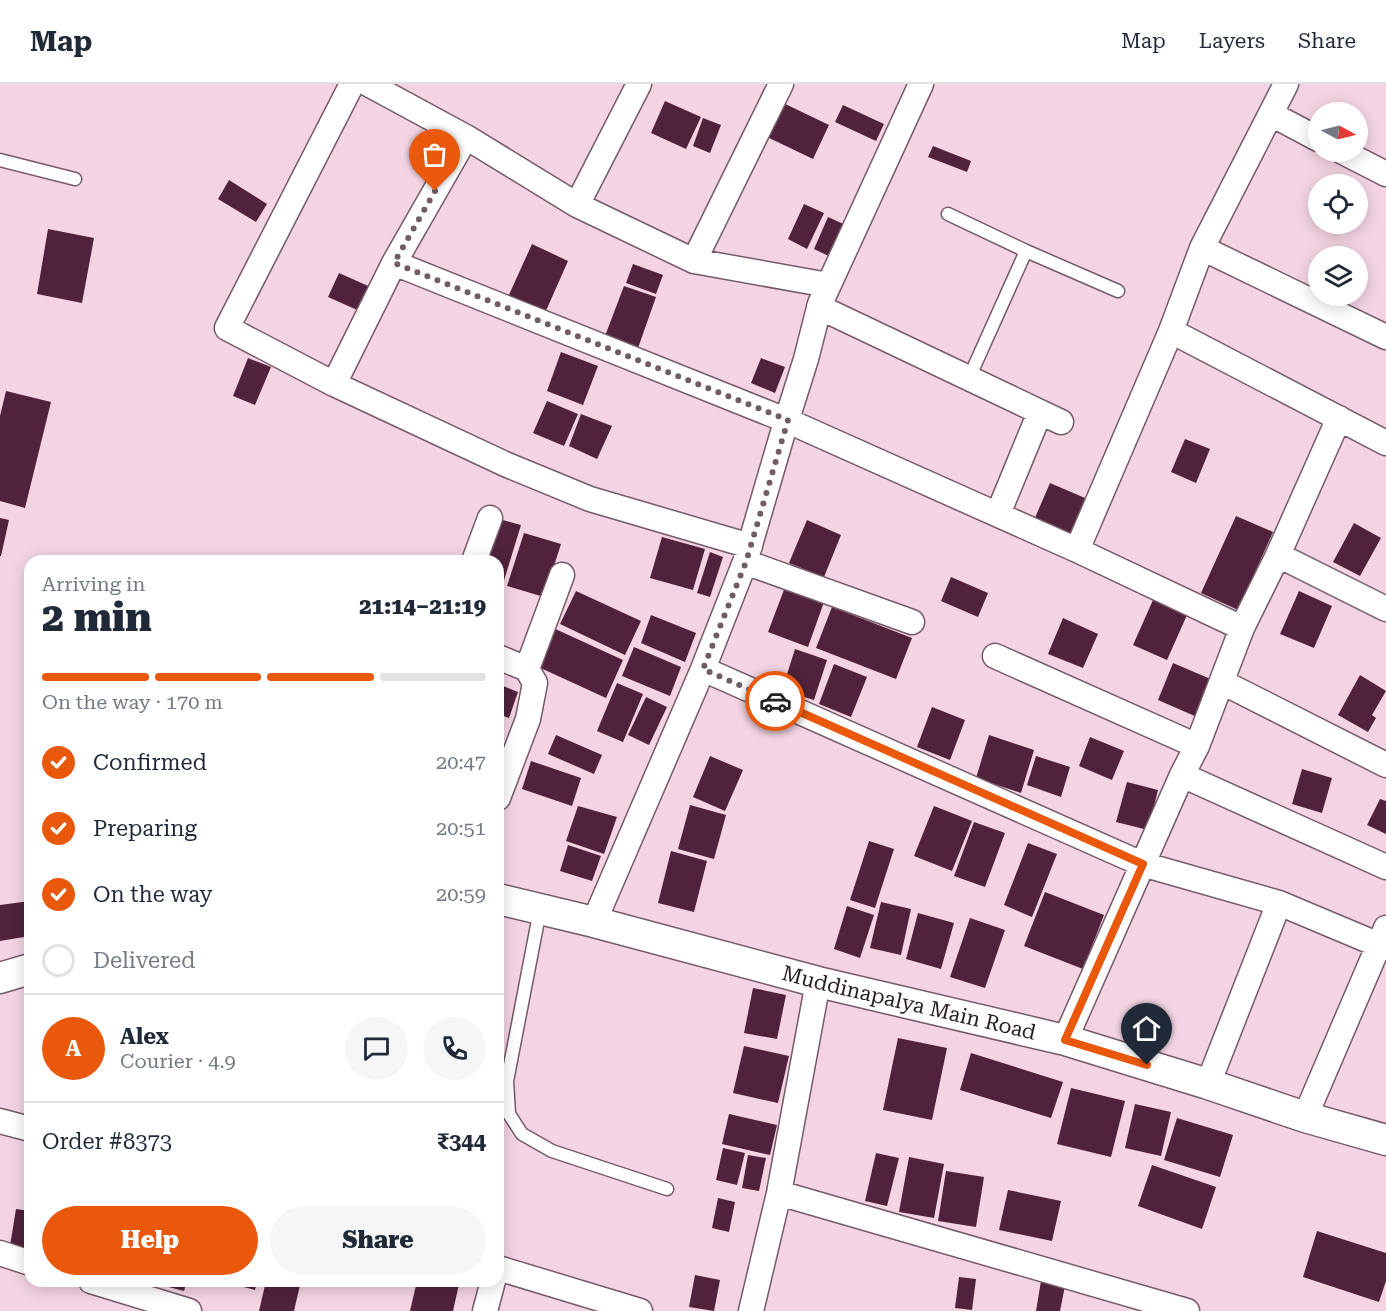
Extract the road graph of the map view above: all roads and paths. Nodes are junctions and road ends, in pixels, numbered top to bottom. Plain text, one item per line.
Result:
1 (352, 84) edge
2 (368, 84) edge
3 (639, 84) edge
4 (781, 84) edge
5 (921, 84) edge
6 (1286, 84) edge
7 (1271, 114) junction
8 (1308, 134) edge
9 (466, 137) junction
10 (0, 160) edge
11 (1363, 162) edge
12 (1386, 174) edge
13 (75, 179) dead end
14 (577, 205) junction
15 (948, 214) dead end
16 (1202, 248) junction
17 (1026, 251) junction
18 (694, 261) junction
19 (394, 263) junction
20 (1118, 291) dead end
21 (824, 296) junction
22 (1171, 332) junction
23 (1386, 337) edge
24 (969, 378) junction
25 (334, 384) junction
26 (1339, 418) junction
27 (788, 420) junction
28 (1386, 443) edge
29 (998, 514) junction
30 (490, 518) dead end
31 (1077, 550) junction
32 (748, 554) junction
33 (476, 555) edge
34 (1278, 555) junction
35 (562, 575) dead end
36 (1386, 609) edge
37 (912, 622) dead end
38 (1242, 628) junction
39 (995, 656) dead end
40 (504, 659) edge
41 (527, 669) junction
42 (703, 669) junction
43 (1222, 682) junction
44 (1197, 746) junction
45 (1386, 765) edge
46 (1182, 776) junction
47 (504, 782) edge
48 (1143, 864) junction
49 (1386, 867) edge
50 (504, 901) edge
51 (1279, 903) junction
52 (540, 910) junction
53 (594, 922) junction
54 (1384, 941) edge
55 (24, 971) edge
56 (0, 978) edge
57 (818, 982) junction
58 (1065, 1040) junction
59 (1208, 1084) junction
60 (1305, 1118) junction
61 (0, 1121) edge
62 (24, 1127) edge
63 (1386, 1140) edge
64 (667, 1189) dead end
65 (779, 1193) junction
66 (0, 1253) edge
67 (24, 1261) edge
68 (504, 1270) edge
69 (111, 1287) edge
70 (491, 1287) edge
71 (189, 1311) edge
72 (485, 1311) edge
73 (640, 1311) edge
74 (751, 1311) edge
75 (1187, 1311) edge

1 - 25 street
2 - 9 street
3 - 14 street
4 - 18 street
5 - 21 street
6 - 7 street
7 - 8 street
7 - 16 street
9 - 14 street
9 - 19 street
10 - 13 lane
11 - 12 street
14 - 18 street
15 - 17 lane
16 - 22 street
16 - 23 street
17 - 20 lane
17 - 24 lane
18 - 21 street
19 - 25 street
19 - 27 street
21 - 24 street
21 - 27 street
22 - 26 street
22 - 31 street
24 - 29 street
25 - 32 street
26 - 28 street
26 - 34 street
27 - 29 street
27 - 32 street
29 - 31 street
30 - 33 street
31 - 38 street
32 - 37 street
32 - 42 street
34 - 36 street
34 - 38 street
35 - 41 street
38 - 43 street
39 - 44 street
40 - 41 street
41 - 47 street
42 - 48 street
42 - 53 street
43 - 44 street
43 - 45 street
44 - 46 street
46 - 48 street
46 - 49 street
48 - 51 street
48 - 58 street
50 - 52 street, Muddinapalya Main Road
51 - 54 street
51 - 59 street
52 - 53 street, Muddinapalya Main Road
52 - 64 lane
53 - 57 street, Muddinapalya Main Road
54 - 60 street
55 - 56 street
57 - 58 street, Muddinapalya Main Road
57 - 65 street
58 - 59 street, Muddinapalya Main Road
59 - 60 street, Muddinapalya Main Road
60 - 63 street, Muddinapalya Main Road
61 - 62 street
65 - 74 street
65 - 75 street
66 - 67 street
68 - 73 street
69 - 71 street
70 - 72 street

